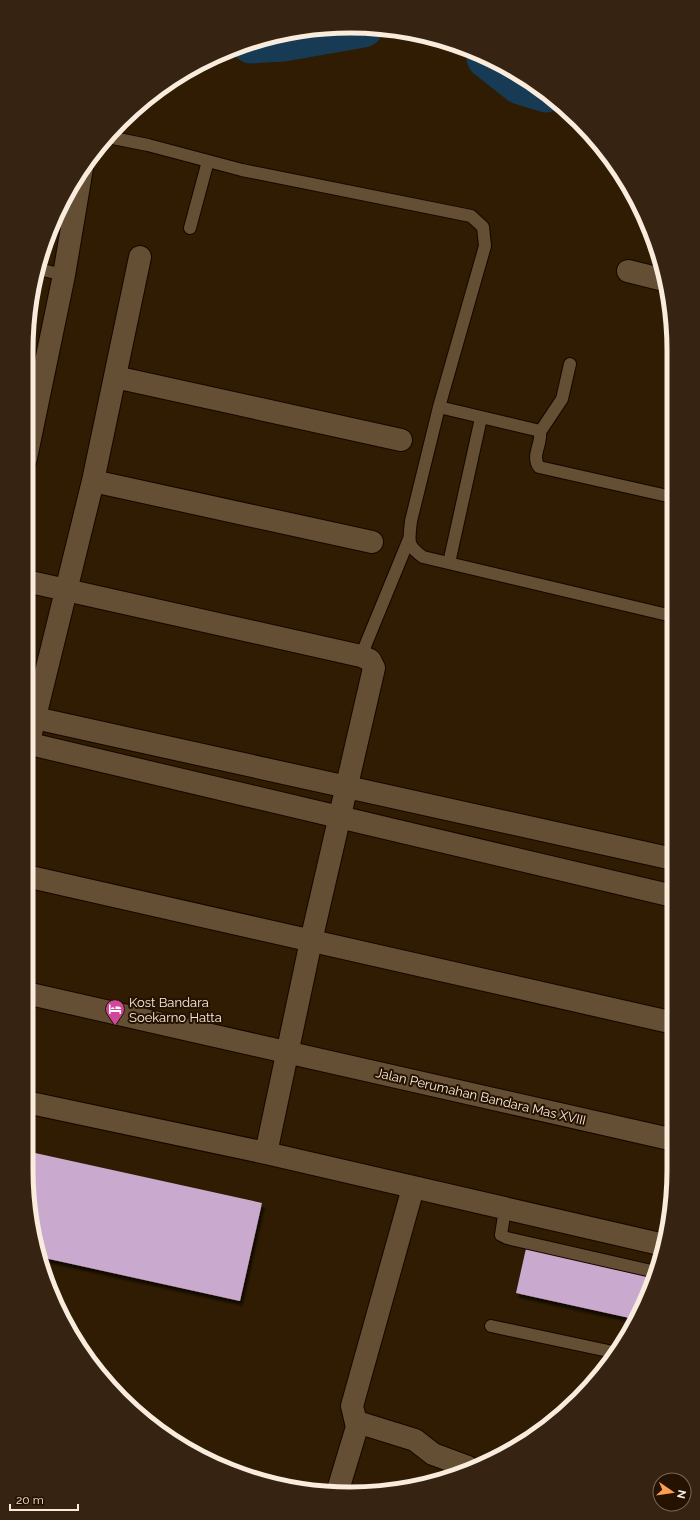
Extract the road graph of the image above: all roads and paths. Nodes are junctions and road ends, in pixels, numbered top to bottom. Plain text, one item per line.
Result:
1 (115, 138) edge
2 (208, 161) junction
3 (79, 184) edge
4 (190, 228) dead end
5 (140, 257) dead end
6 (43, 270) edge
7 (628, 271) dead end
8 (64, 275) junction
9 (659, 279) edge
10 (570, 364) dead end
11 (115, 377) junction
12 (439, 407) junction
13 (481, 418) junction
14 (33, 424) edge
15 (540, 432) junction
16 (401, 440) dead end
17 (93, 481) junction
18 (667, 496) edge
19 (409, 539) junction
20 (372, 542) dead end
21 (449, 563) junction
22 (33, 583) edge
23 (67, 590) junction
24 (667, 615) edge
25 (361, 656) junction
26 (33, 710) edge
27 (33, 717) edge
28 (33, 748) edge
29 (347, 786) junction
30 (340, 817) junction
31 (667, 858) edge
32 (33, 878) edge
33 (667, 895) edge
34 (311, 941) junction
35 (33, 995) edge
36 (667, 1021) edge
37 (287, 1052) junction
38 (33, 1103) edge
39 (667, 1138) edge
40 (266, 1153) junction
41 (413, 1188) junction
42 (505, 1209) junction
43 (658, 1244) edge
44 (650, 1271) edge
45 (491, 1326) dead end
46 (610, 1351) edge
47 (357, 1422) junction
48 (464, 1466) edge
49 (339, 1486) edge

1 - 2 lane
2 - 4 lane
2 - 12 lane
3 - 8 street
5 - 11 street
6 - 8 lane
7 - 9 street
8 - 14 street
10 - 15 lane
11 - 16 street
11 - 17 street
12 - 13 lane
12 - 19 lane
13 - 15 lane
13 - 21 lane
15 - 18 lane
17 - 20 street
17 - 23 street
19 - 21 lane
19 - 25 lane
21 - 24 lane
22 - 23 street
23 - 25 street
23 - 26 street
25 - 29 street
27 - 29 street
28 - 30 street
29 - 30 street
29 - 31 street
30 - 33 street
30 - 34 street
32 - 34 street
34 - 36 street
34 - 37 street
35 - 37 street, Jalan Perumahan Bandara Mas XVIII
37 - 39 street, Jalan Perumahan Bandara Mas XVIII
37 - 40 street
38 - 40 street
40 - 41 street
41 - 42 street
41 - 47 street
42 - 43 street
42 - 44 lane
45 - 46 lane
47 - 48 street
47 - 49 street

